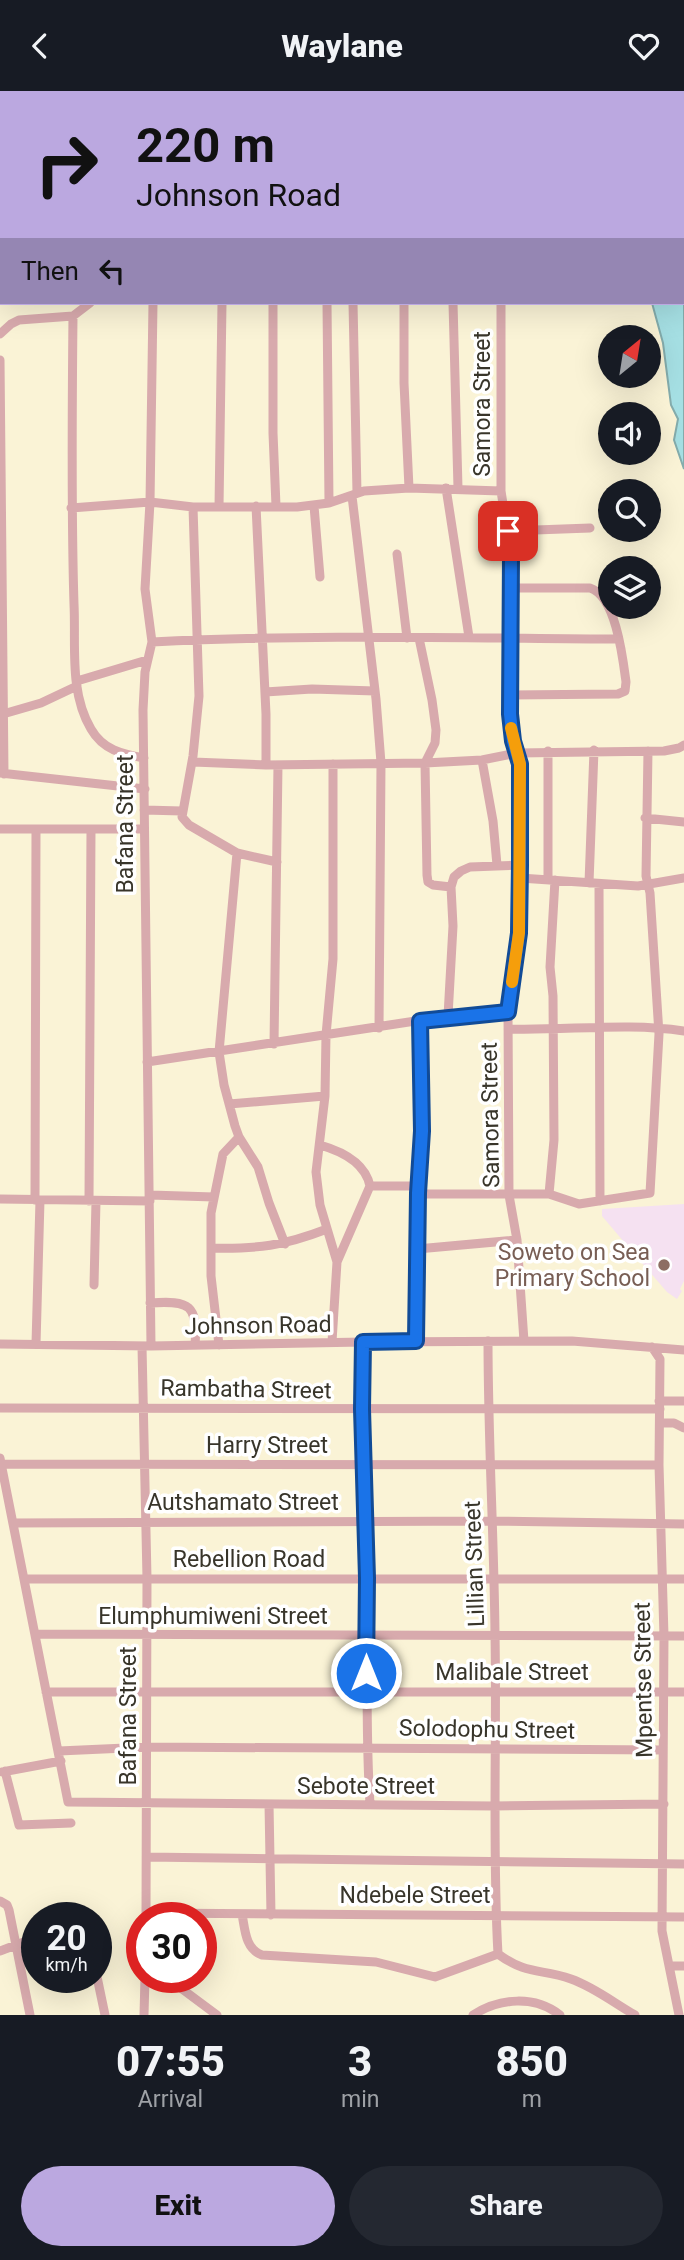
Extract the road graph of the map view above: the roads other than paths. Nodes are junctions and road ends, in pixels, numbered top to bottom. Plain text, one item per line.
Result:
1 (87, 305) edge
2 (153, 305) edge
3 (222, 305) edge
4 (274, 305) edge
5 (327, 305) edge
6 (353, 305) edge
7 (404, 305) edge
8 (453, 305) edge
9 (501, 305) edge
10 (73, 316) junction
11 (0, 317) edge
12 (2, 332) edge
13 (0, 360) edge
14 (409, 488) junction
15 (446, 488) junction
16 (458, 488) junction
17 (501, 491) junction
18 (354, 495) junction
19 (150, 502) junction
20 (329, 503) junction
21 (256, 506) junction
22 (275, 506) junction
23 (314, 506) junction
24 (193, 507) junction
25 (219, 507) junction
26 (71, 508) junction
27 (590, 528) dead end
28 (508, 531) junction
29 (397, 554) dead end
30 (320, 577) dead end
31 (511, 588) junction
32 (468, 636) junction
33 (262, 637) junction
34 (369, 638) junction
35 (407, 638) junction
36 (419, 638) junction
37 (511, 638) junction
38 (198, 639) junction
39 (618, 639) junction
40 (152, 642) junction
41 (147, 660) junction
42 (77, 684) junction
43 (375, 691) junction
44 (265, 692) junction
45 (510, 695) junction
46 (3, 713) junction
47 (684, 745) edge
48 (594, 750) junction
49 (548, 751) junction
50 (648, 751) junction
51 (517, 753) junction
52 (144, 758) junction
53 (482, 760) junction
54 (192, 762) junction
55 (381, 763) junction
56 (425, 763) junction
57 (333, 764) junction
58 (265, 765) junction
59 (278, 765) junction
60 (2, 774) edge
61 (145, 789) junction
62 (144, 810) junction
63 (182, 811) junction
64 (645, 818) junction
65 (684, 822) edge
66 (0, 829) edge
67 (36, 829) junction
68 (91, 829) junction
69 (144, 829) junction
70 (237, 853) junction
71 (277, 862) junction
72 (497, 865) junction
73 (520, 865) junction
74 (520, 878) junction
75 (684, 878) edge
76 (552, 880) junction
77 (589, 883) junction
78 (599, 884) junction
79 (648, 885) junction
80 (451, 887) junction
81 (508, 1012) junction
82 (448, 1016) junction
83 (420, 1021) junction
84 (658, 1027) junction
85 (379, 1028) junction
86 (508, 1029) junction
87 (600, 1029) junction
88 (554, 1030) junction
89 (684, 1031) edge
90 (326, 1035) junction
91 (274, 1045) junction
92 (219, 1052) junction
93 (147, 1062) junction
94 (325, 1096) junction
95 (229, 1104) junction
96 (239, 1137) junction
97 (320, 1145) junction
98 (370, 1186) junction
99 (419, 1190) junction
100 (549, 1194) junction
101 (509, 1195) junction
102 (214, 1197) junction
103 (150, 1198) junction
104 (0, 1199) edge
105 (38, 1200) junction
106 (92, 1201) junction
107 (600, 1201) junction
108 (327, 1229) junction
109 (517, 1240) junction
110 (285, 1244) junction
111 (211, 1248) junction
112 (417, 1249) junction
113 (337, 1262) junction
114 (94, 1285) dead end
115 (150, 1303) junction
116 (416, 1341) junction
117 (488, 1341) junction
118 (524, 1341) junction
119 (332, 1342) junction
120 (363, 1342) junction
121 (0, 1344) edge
122 (36, 1344) junction
123 (195, 1345) junction
124 (219, 1345) junction
125 (147, 1346) junction
126 (651, 1346) junction
127 (684, 1350) edge
128 (684, 1402) edge
129 (660, 1405) junction
130 (144, 1407) junction
131 (0, 1408) edge
132 (362, 1409) junction
133 (488, 1409) junction
134 (660, 1423) junction
135 (684, 1428) edge
136 (1, 1461) edge
137 (144, 1464) junction
138 (364, 1465) junction
139 (489, 1465) junction
140 (659, 1465) junction
141 (366, 1521) junction
142 (492, 1521) junction
143 (146, 1522) junction
144 (13, 1523) junction
145 (660, 1523) junction
146 (684, 1524) edge
147 (147, 1578) junction
148 (367, 1578) junction
149 (24, 1579) junction
150 (494, 1579) junction
151 (661, 1579) junction
152 (684, 1579) edge
153 (36, 1634) junction
154 (147, 1635) junction
155 (495, 1635) junction
156 (366, 1636) junction
157 (664, 1636) junction
158 (684, 1636) edge
159 (496, 1691) junction
160 (663, 1691) junction
161 (46, 1692) junction
162 (147, 1692) junction
163 (366, 1692) junction
164 (684, 1692) edge
165 (148, 1747) junction
166 (366, 1747) junction
167 (494, 1748) junction
168 (663, 1750) junction
169 (60, 1756) junction
170 (3, 1772) edge
171 (147, 1804) junction
172 (269, 1804) junction
173 (370, 1804) junction
174 (664, 1804) junction
175 (495, 1806) junction
176 (71, 1823) dead end
177 (147, 1857) junction
178 (271, 1860) junction
179 (496, 1862) junction
180 (663, 1864) junction
181 (684, 1864) edge
182 (0, 1901) edge
183 (146, 1902) edge
184 (217, 1914) edge
185 (242, 1914) junction
186 (496, 1914) junction
187 (271, 1915) junction
188 (663, 1916) junction
189 (684, 1917) edge
190 (21, 1944) edge
191 (15, 1946) junction
192 (0, 1951) edge
193 (498, 1954) junction
194 (670, 1966) junction
195 (684, 1966) edge
196 (100, 1993) edge
197 (145, 1993) edge
198 (188, 1993) edge
199 (27, 2013) edge
200 (105, 2015) edge
201 (144, 2015) edge
202 (218, 2015) edge
203 (473, 2015) edge
204 (559, 2015) edge
205 (635, 2015) edge
206 (679, 2015) edge

1 - 10 street
2 - 19 street, Bafana Street
3 - 25 street
4 - 22 street
5 - 20 street
6 - 18 street
7 - 14 street
8 - 16 street
9 - 17 street, Samora Street
10 - 12 street
10 - 26 street
11 - 12 street
13 - 46 street
14 - 15 street
14 - 18 street
15 - 16 street
15 - 32 street
16 - 17 street
17 - 28 street, Samora Street
18 - 20 street
18 - 34 street
19 - 24 street
19 - 26 street
19 - 40 street, Bafana Street
20 - 23 street
21 - 22 street
21 - 25 street
21 - 33 street
22 - 23 street
23 - 30 street
24 - 25 street
24 - 38 street
26 - 42 street
27 - 28 street
28 - 31 street, Samora Street
29 - 35 street
31 - 37 street, Samora Street
31 - 39 street
32 - 36 street
32 - 37 street
33 - 34 street
33 - 38 street
33 - 44 street
34 - 35 street
34 - 43 street
35 - 36 street
36 - 56 street
37 - 39 street
37 - 45 street, Samora Street
38 - 40 street
38 - 54 street
39 - 45 street
40 - 41 street, Bafana Street
41 - 42 street
41 - 52 street, Bafana Street
42 - 46 street
42 - 52 street
43 - 44 street
43 - 55 street
44 - 58 street
45 - 51 street, Samora Street
46 - 60 street
47 - 50 street
48 - 49 street
48 - 50 street
48 - 77 street
49 - 51 street
49 - 76 street
50 - 64 street
51 - 53 street
51 - 73 street, Samora Street
52 - 61 street, Bafana Street
53 - 56 street
53 - 72 street
54 - 58 street
54 - 63 street
55 - 56 street
55 - 57 street
55 - 85 street
56 - 80 street
57 - 59 street
57 - 90 street
58 - 59 street
59 - 71 street
60 - 61 street
61 - 62 street, Bafana Street
62 - 63 street
62 - 69 street, Bafana Street
63 - 70 street
64 - 65 street
64 - 79 street
66 - 67 street
67 - 68 street
67 - 105 street
68 - 69 street
68 - 106 street
69 - 93 street, Bafana Street
70 - 71 street
70 - 92 street
71 - 91 street
72 - 73 street
72 - 80 street
73 - 74 street, Samora Street
74 - 76 street
74 - 81 street, Samora Street
75 - 79 street
76 - 77 street
76 - 88 street
77 - 78 street
78 - 79 street
78 - 87 street
79 - 84 street
80 - 82 street
81 - 82 street
81 - 86 street, Samora Street
82 - 83 street
83 - 85 street
83 - 99 street
84 - 87 street
84 - 89 street
84 - 107 street
85 - 90 street
86 - 88 street
86 - 101 street, Samora Street
87 - 88 street
87 - 107 street
88 - 100 street
90 - 91 street
90 - 94 street
91 - 92 street
92 - 93 street
92 - 95 street
93 - 103 street, Bafana Street
94 - 95 street
94 - 97 street
95 - 96 street
96 - 102 street
96 - 110 street
97 - 98 street
97 - 108 street
98 - 99 street
98 - 113 street
99 - 101 street
99 - 112 street
100 - 101 street
100 - 107 street
101 - 109 street, Samora Street
102 - 103 street
102 - 111 street
103 - 106 street
103 - 115 street, Bafana Street
104 - 105 street
105 - 106 street
105 - 122 street
106 - 114 street
108 - 110 street
108 - 113 street
109 - 112 street
109 - 118 street, Samora Street
110 - 111 street
111 - 124 street
112 - 116 street
113 - 119 street
115 - 123 street
115 - 125 street, Bafana Street
116 - 117 street, Johnson Road
116 - 120 street, Johnson Road
117 - 118 street, Johnson Road
117 - 133 street, Lillian Street
118 - 126 street, Johnson Road
119 - 120 street, Johnson Road
119 - 124 street, Johnson Road
120 - 132 street
121 - 122 street, Johnson Road
122 - 125 street, Johnson Road
123 - 124 street, Johnson Road
123 - 125 street, Johnson Road
125 - 130 street, Bafana Street
126 - 127 street, Johnson Road
126 - 129 street, Mpentse Street
128 - 129 street, Rambatha Street
129 - 133 street, Rambatha Street
129 - 134 street, Mpentse Street
130 - 131 street, Rambatha Street
130 - 132 street, Rambatha Street
130 - 137 street, Bafana Street
132 - 133 street, Rambatha Street
132 - 138 street
133 - 139 street, Lillian Street
134 - 135 street
134 - 140 street, Mpentse Street
136 - 137 street, Harry Street
136 - 144 street
137 - 138 street, Harry Street
137 - 143 street, Bafana Street
138 - 139 street, Harry Street
138 - 141 street
139 - 140 street, Harry Street
139 - 142 street, Lillian Street
140 - 145 street, Mpentse Street
141 - 142 street, Autshamato Street
141 - 143 street, Autshamato Street
141 - 148 street
142 - 145 street, Autshamato Street
142 - 150 street, Lillian Street
143 - 144 street, Autshamato Street
143 - 147 street, Bafana Street
144 - 149 street
145 - 146 street, Autshamato Street
145 - 151 street, Mpentse Street
147 - 148 street, Rebellion Road
147 - 149 street, Rebellion Road
147 - 154 street, Bafana Street
148 - 150 street, Rebellion Road
148 - 156 street
149 - 153 street
150 - 151 street, Rebellion Road
150 - 155 street, Lillian Street
151 - 152 street, Rebellion Road
151 - 157 street, Mpentse Street
153 - 154 street, Elumphumiweni Street
153 - 161 street
154 - 156 street, Elumphumiweni Street
154 - 162 street, Bafana Street
155 - 156 street, Elumphumiweni Street
155 - 157 street, Elumphumiweni Street
155 - 159 street, Lillian Street
156 - 163 street
157 - 158 street, Elumphumiweni Street
157 - 160 street, Mpentse Street
159 - 160 street, Malibale Street
159 - 163 street, Malibale Street
159 - 167 street, Lillian Street
160 - 164 street, Malibale Street
160 - 168 street, Mpentse Street
161 - 162 street, Malibale Street
161 - 169 street
162 - 163 street, Malibale Street
162 - 165 street, Bafana Street
163 - 166 street
165 - 166 street, Solodophu Street
165 - 169 street, Solodophu Street
165 - 171 street, Bafana Street
166 - 167 street, Solodophu Street
166 - 173 street
167 - 168 street, Solodophu Street
167 - 175 street, Lillian Street
168 - 174 street, Mpentse Street
169 - 170 street, Solodophu Street
169 - 171 street, Sebote Street
170 - 176 street
171 - 172 street, Sebote Street
171 - 177 street, Bafana Street
172 - 173 street, Sebote Street
172 - 178 street
173 - 175 street, Sebote Street
174 - 175 street, Sebote Street
174 - 180 street, Mpentse Street
175 - 179 street, Lillian Street
177 - 178 street
177 - 183 street, Bafana Street
178 - 179 street
178 - 187 street
179 - 180 street
179 - 186 street, Lillian Street
180 - 181 street
180 - 188 street, Mpentse Street
182 - 191 street
184 - 185 street, Ndebele Street
185 - 187 street, Ndebele Street
185 - 193 street
186 - 187 street, Ndebele Street
186 - 188 street, Ndebele Street
186 - 193 street, Lillian Street
188 - 189 street, Ndebele Street
188 - 194 street, Mpentse Street
190 - 191 street
191 - 192 street
191 - 199 street
193 - 205 street
194 - 195 street
194 - 206 street, Mpentse Street
196 - 200 street
197 - 201 street
198 - 202 street
203 - 204 street

